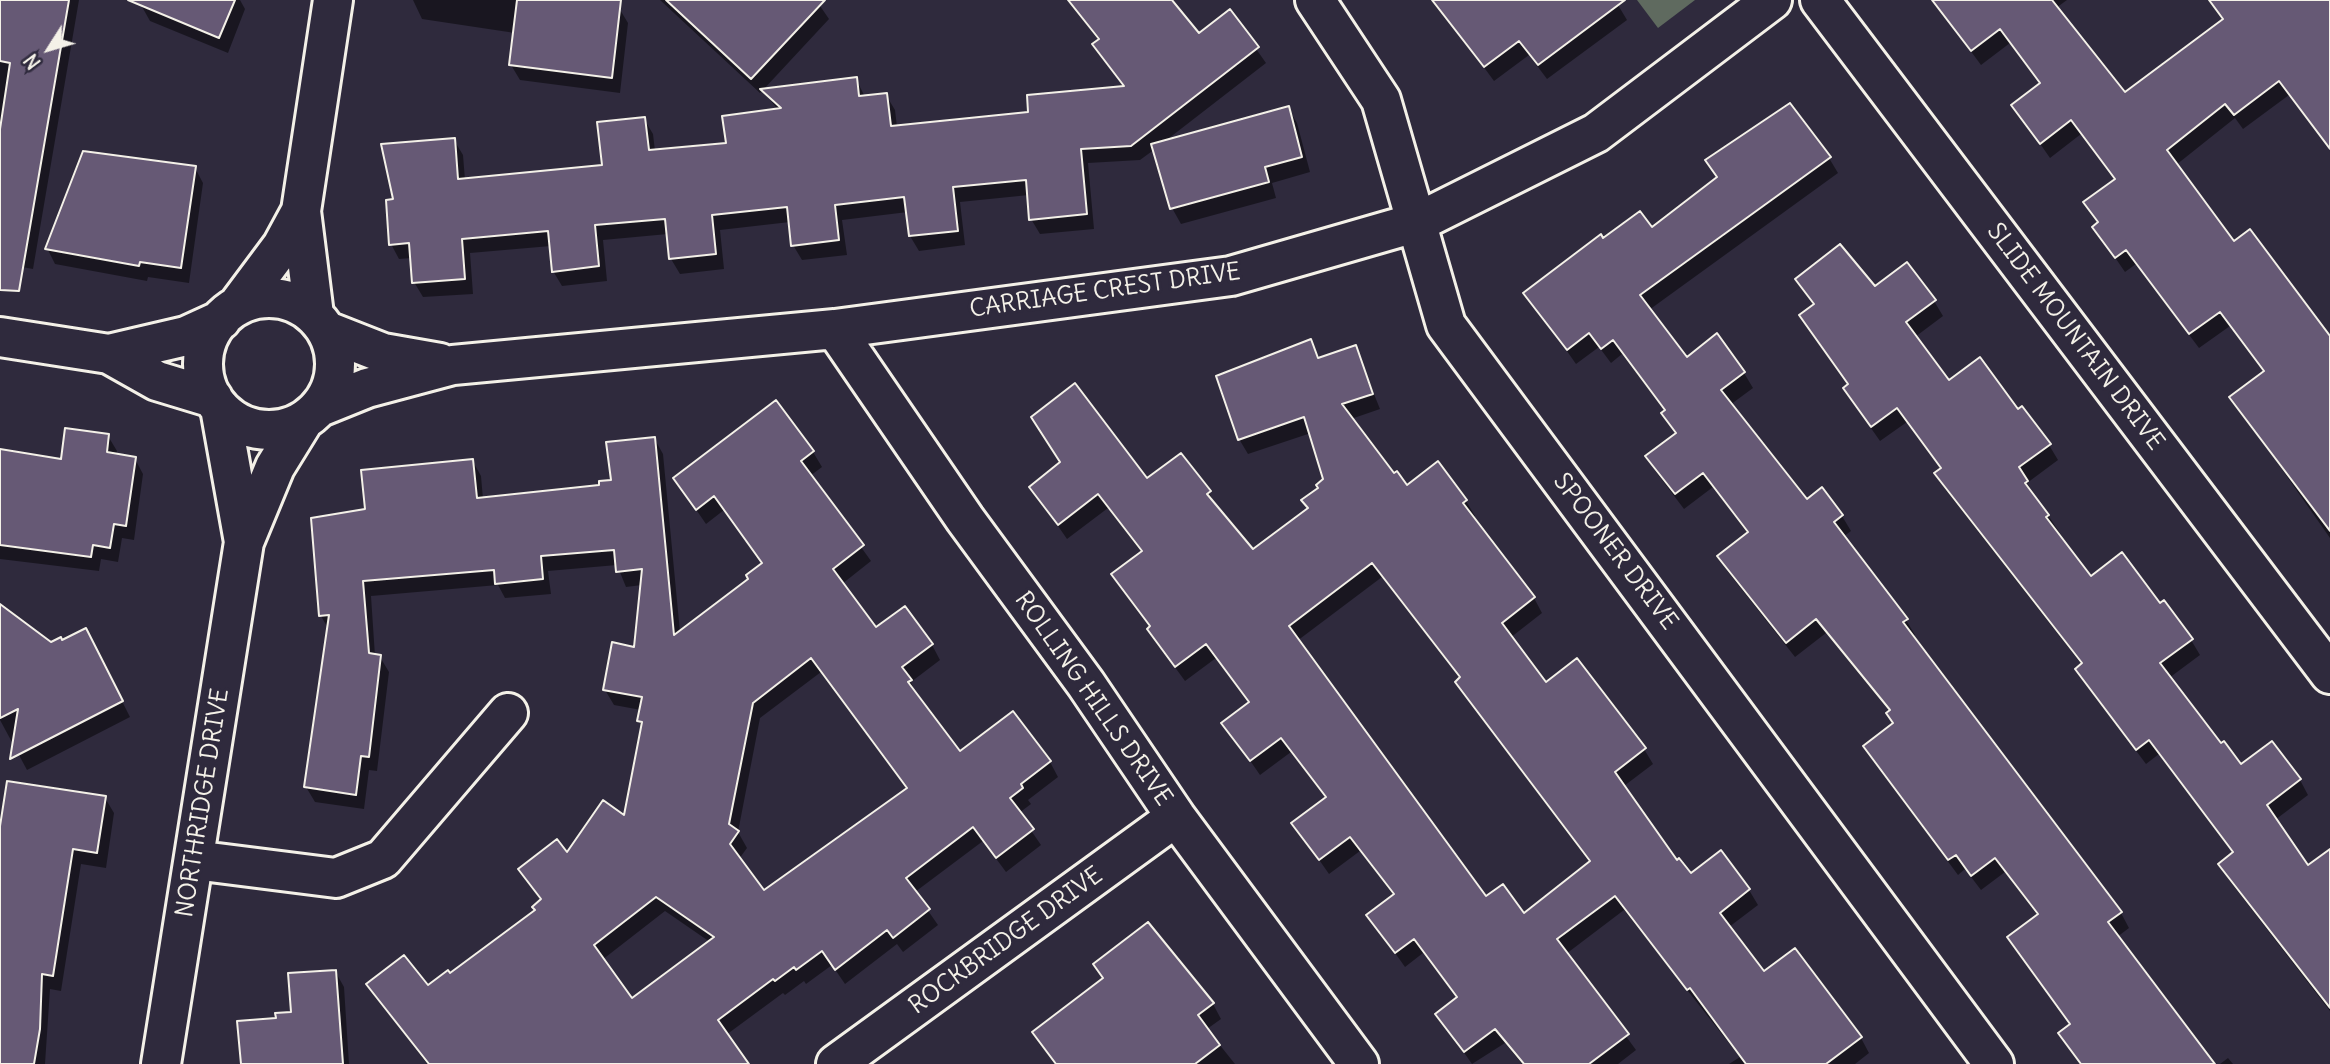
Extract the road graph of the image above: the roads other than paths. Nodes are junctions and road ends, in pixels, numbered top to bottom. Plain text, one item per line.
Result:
1 (332, 0) edge
2 (1315, 0) edge
3 (1772, 0) edge
4 (1820, 0) edge
5 (301, 211) junction
6 (1418, 222) junction
7 (229, 312) junction
8 (320, 323) junction
9 (835, 329) junction
10 (0, 337) edge
11 (109, 354) junction
12 (453, 365) junction
13 (216, 403) junction
14 (312, 413) junction
15 (244, 542) junction
16 (2330, 674) edge
17 (508, 713) dead end
18 (1176, 817) junction
19 (194, 860) junction
20 (161, 1064) edge
21 (836, 1064) edge
22 (1359, 1064) edge
23 (1994, 1064) edge

1 - 5 street
2 - 6 street, SPOONER DRIVE
3 - 6 street, CARRIAGE CREST DRIVE
4 - 16 street, SLIDE MOUNTAIN DRIVE
5 - 7 street
5 - 8 street
6 - 9 street, CARRIAGE CREST DRIVE
6 - 23 street, SPOONER DRIVE
7 - 8 street
7 - 11 street
7 - 13 street
8 - 12 street, CARRIAGE CREST DRIVE
8 - 14 street
9 - 12 street, CARRIAGE CREST DRIVE
9 - 18 street, ROLLING HILLS DRIVE
10 - 11 street
11 - 13 street
12 - 14 street, CARRIAGE CREST DRIVE
13 - 14 street
13 - 15 street, NORTHRIDGE DRIVE
14 - 15 street, NORTHRIDGE DRIVE
15 - 19 street, NORTHRIDGE DRIVE
17 - 19 street
18 - 21 street, ROCKBRIDGE DRIVE
18 - 22 street, ROLLING HILLS DRIVE
19 - 20 street, NORTHRIDGE DRIVE

